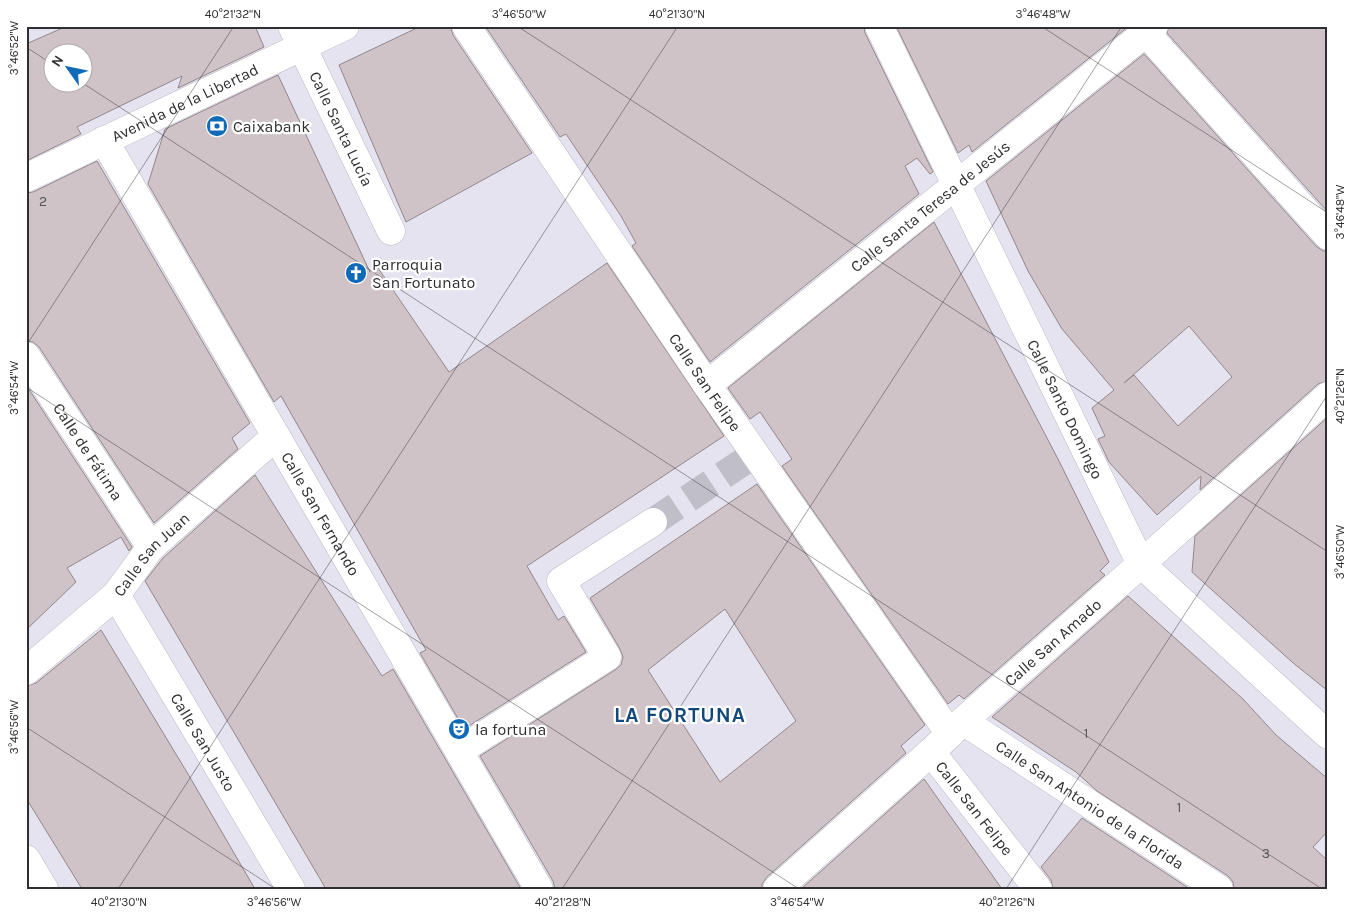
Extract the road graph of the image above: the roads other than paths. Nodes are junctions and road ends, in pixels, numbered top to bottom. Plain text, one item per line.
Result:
1 (345, 26) edge
2 (466, 26) edge
3 (879, 26) edge
4 (1150, 30) edge
5 (297, 36) edge
6 (104, 140) junction
7 (26, 178) edge
8 (957, 184) junction
9 (390, 231) dead end
10 (1328, 236) edge
11 (26, 356) edge
12 (707, 386) junction
13 (1328, 396) edge
14 (276, 436) junction
15 (653, 522) tunnel mouth
16 (151, 547) junction
17 (1141, 564) junction
18 (116, 595) junction
19 (26, 671) edge
20 (1328, 734) edge
21 (948, 736) junction
22 (459, 752) junction
23 (26, 859) edge
24 (44, 889) edge
25 (291, 889) edge
26 (539, 889) edge
27 (777, 889) edge
28 (1038, 889) edge
29 (1219, 889) edge

1 - 5 street, Avenida de la Libertad
2 - 12 street, Calle San Felipe
3 - 8 street, Calle Santo Domingo
4 - 8 street, Calle Santa Teresa de Jesús
4 - 10 street
5 - 6 street, Avenida de la Libertad
5 - 9 street, Calle Santa Lucía
6 - 7 street, Avenida de la Libertad
6 - 14 street, Calle San Fernando
8 - 12 street, Calle Santa Teresa de Jesús
8 - 17 street, Calle Santo Domingo
11 - 16 street, Calle de Fátima
12 - 21 street, Calle San Felipe
13 - 17 street, Calle San Amado
14 - 16 street, Calle San Juan
14 - 22 street, Calle San Fernando
15 - 22 street
16 - 18 street, Calle San Juan
17 - 20 street, Calle Santo Domingo
17 - 21 street, Calle San Amado
18 - 19 street, Calle San Juan
18 - 25 street, Calle San Justo
21 - 27 street, Calle San Amado
21 - 28 street, Calle San Felipe
21 - 29 street, Calle San Antonio de la Florida
22 - 26 street, Calle San Fernando
23 - 24 street

